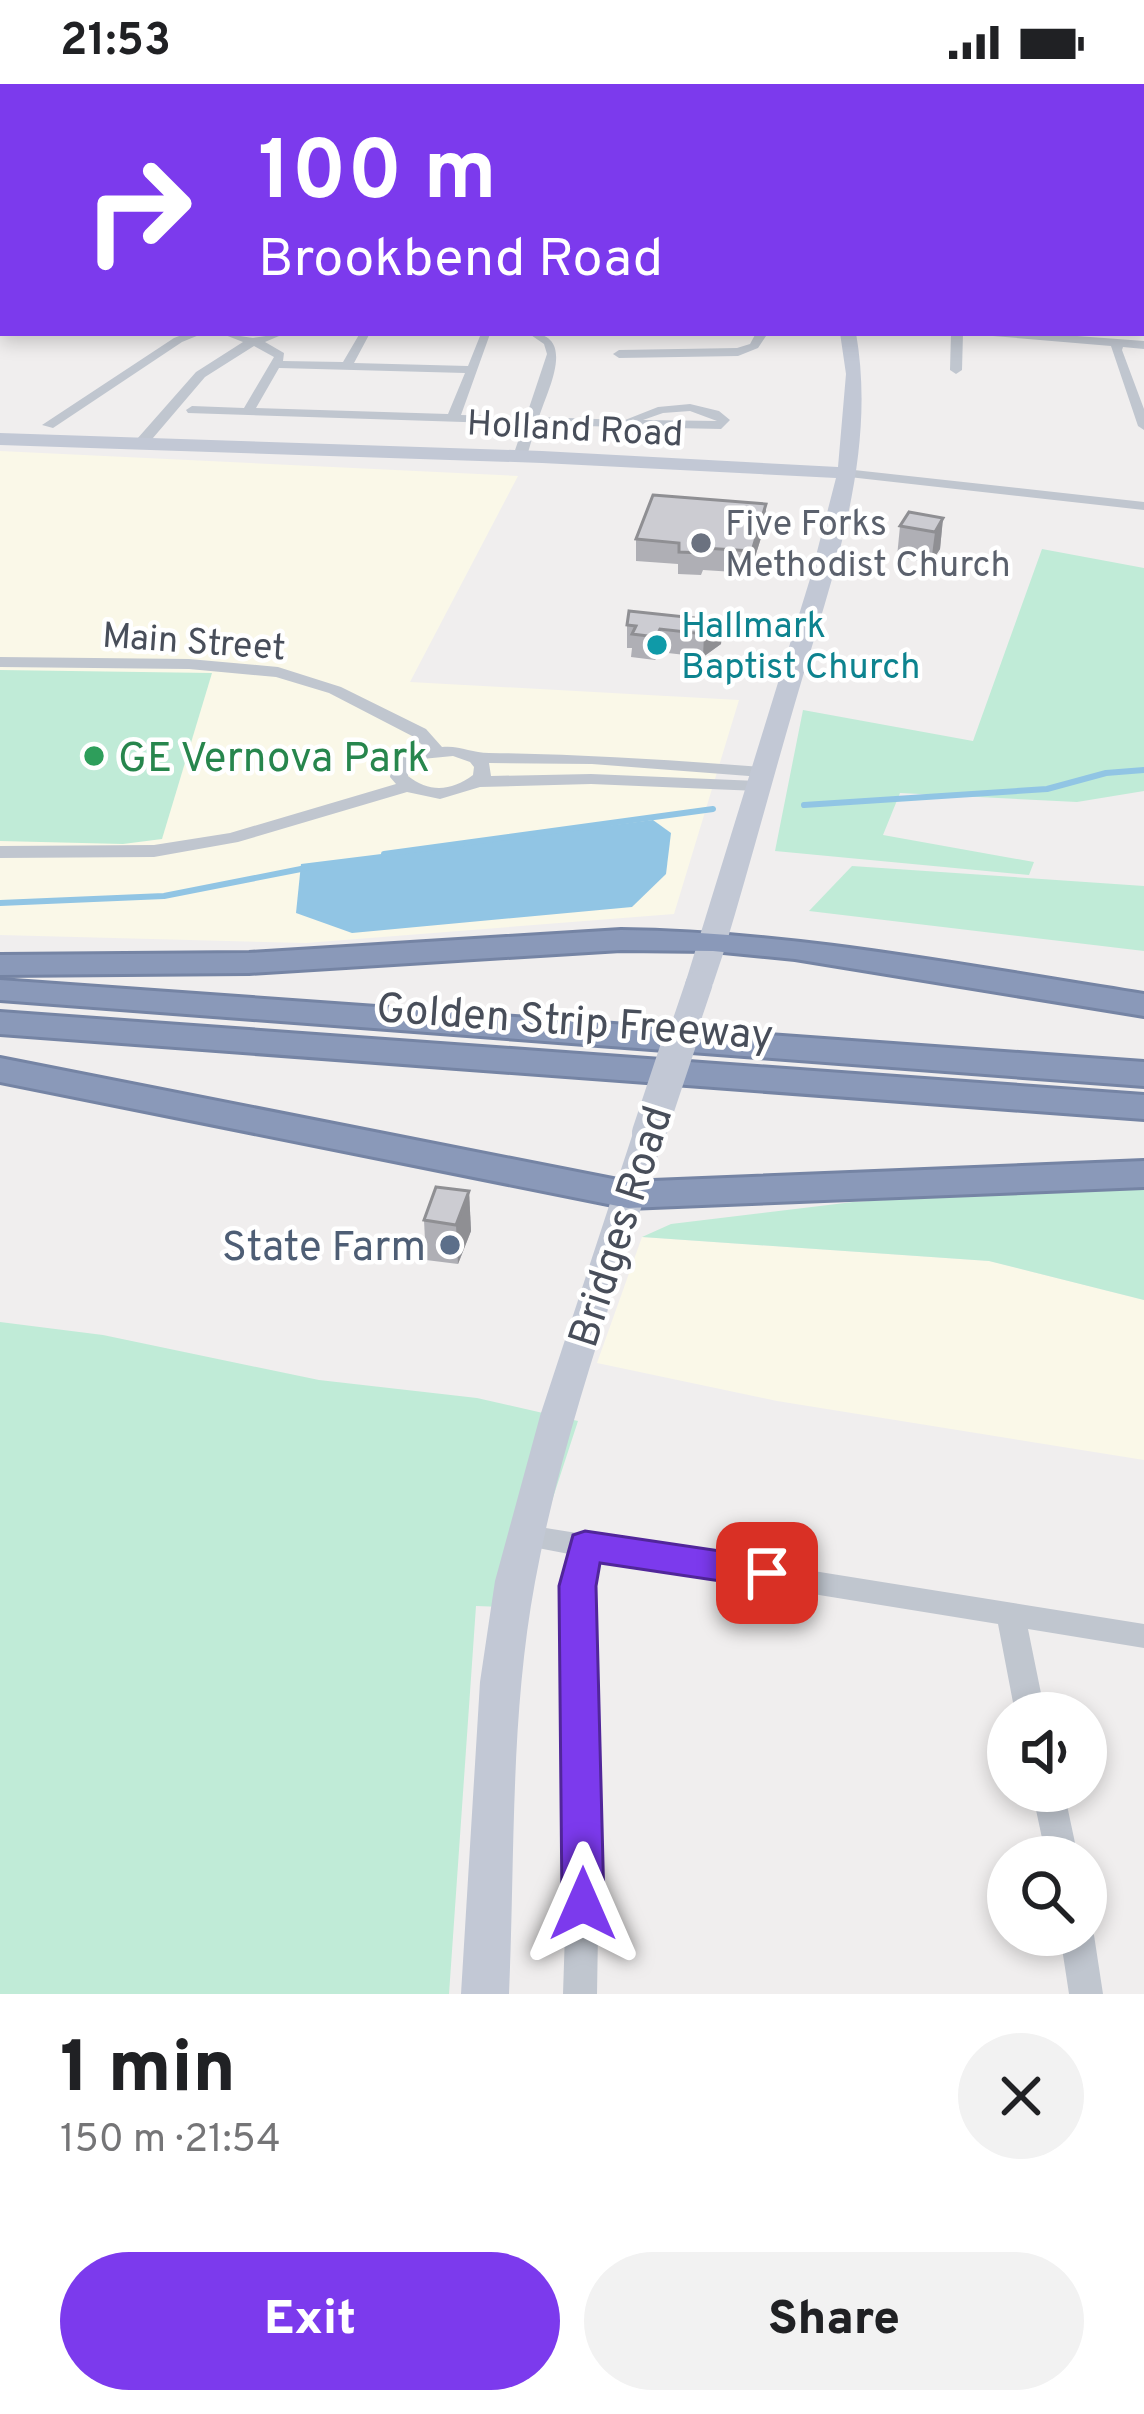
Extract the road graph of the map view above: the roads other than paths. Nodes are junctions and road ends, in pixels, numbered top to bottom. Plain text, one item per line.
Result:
1 (189, 336) edge
2 (234, 336) edge
3 (270, 336) edge
4 (364, 336) edge
5 (486, 336) dead end
6 (540, 336) edge
7 (760, 336) edge
8 (848, 336) edge
9 (957, 336) edge
10 (1030, 336) edge
11 (251, 342) junction
12 (1118, 343) junction
13 (1144, 344) edge
14 (619, 354) dead end
15 (276, 364) junction
16 (346, 367) junction
17 (472, 370) junction
18 (956, 370) dead end
19 (192, 410) dead end
20 (248, 411) junction
21 (453, 418) junction
22 (529, 421) junction
23 (48, 424) dead end
24 (628, 424) junction
25 (1144, 426) edge
26 (0, 439) edge
27 (142, 442) junction
28 (520, 456) junction
29 (845, 473) junction
30 (1144, 506) edge
31 (0, 662) edge
32 (436, 750) junction
33 (476, 758) junction
34 (760, 779) junction
35 (478, 782) junction
36 (407, 786) junction
37 (0, 852) edge
38 (713, 941) junction
39 (0, 965) edge
40 (0, 990) edge
41 (1144, 1005) edge
42 (0, 1023) edge
43 (0, 1070) edge
44 (1144, 1073) edge
45 (1144, 1107) edge
46 (1144, 1174) edge
47 (628, 1195) junction
48 (527, 1537) junction
49 (585, 1546) junction
50 (1011, 1617) junction
51 (1144, 1636) edge
52 (1026, 1692) edge
53 (1080, 1956) edge
54 (485, 1994) edge
55 (580, 1994) edge
56 (1086, 1994) edge

1 - 23 street
2 - 11 street
3 - 11 street
4 - 16 street
5 - 17 street
6 - 22 street
7 - 14 street
8 - 29 main road, Bridges Road
9 - 18 street
10 - 12 street
11 - 15 street
11 - 27 street
12 - 13 street
12 - 25 street
15 - 16 street
15 - 20 street
16 - 17 street
17 - 21 street
19 - 20 street
20 - 21 street
21 - 22 street
22 - 24 street
22 - 28 street
24 - 24 street
26 - 27 main road, Holland Road
27 - 28 main road, Holland Road
28 - 29 main road, Holland Road
29 - 30 street, Holland Road
29 - 34 main road, Bridges Road
31 - 32 street, Main Street
32 - 33 street
32 - 36 street
33 - 34 street
33 - 35 street
34 - 35 street
34 - 38 main road, Bridges Road
35 - 36 street
36 - 37 street
38 - 39 highway
38 - 41 highway
38 - 47 main road, Bridges Road, bridge
40 - 44 highway, Golden Strip Freeway
42 - 45 highway, Golden Strip Freeway
43 - 47 highway
46 - 47 highway
47 - 48 main road, Bridges Road
48 - 49 street
48 - 54 main road, Bridges Road
49 - 50 street
49 - 55 street
50 - 51 street
50 - 52 street
53 - 56 street

